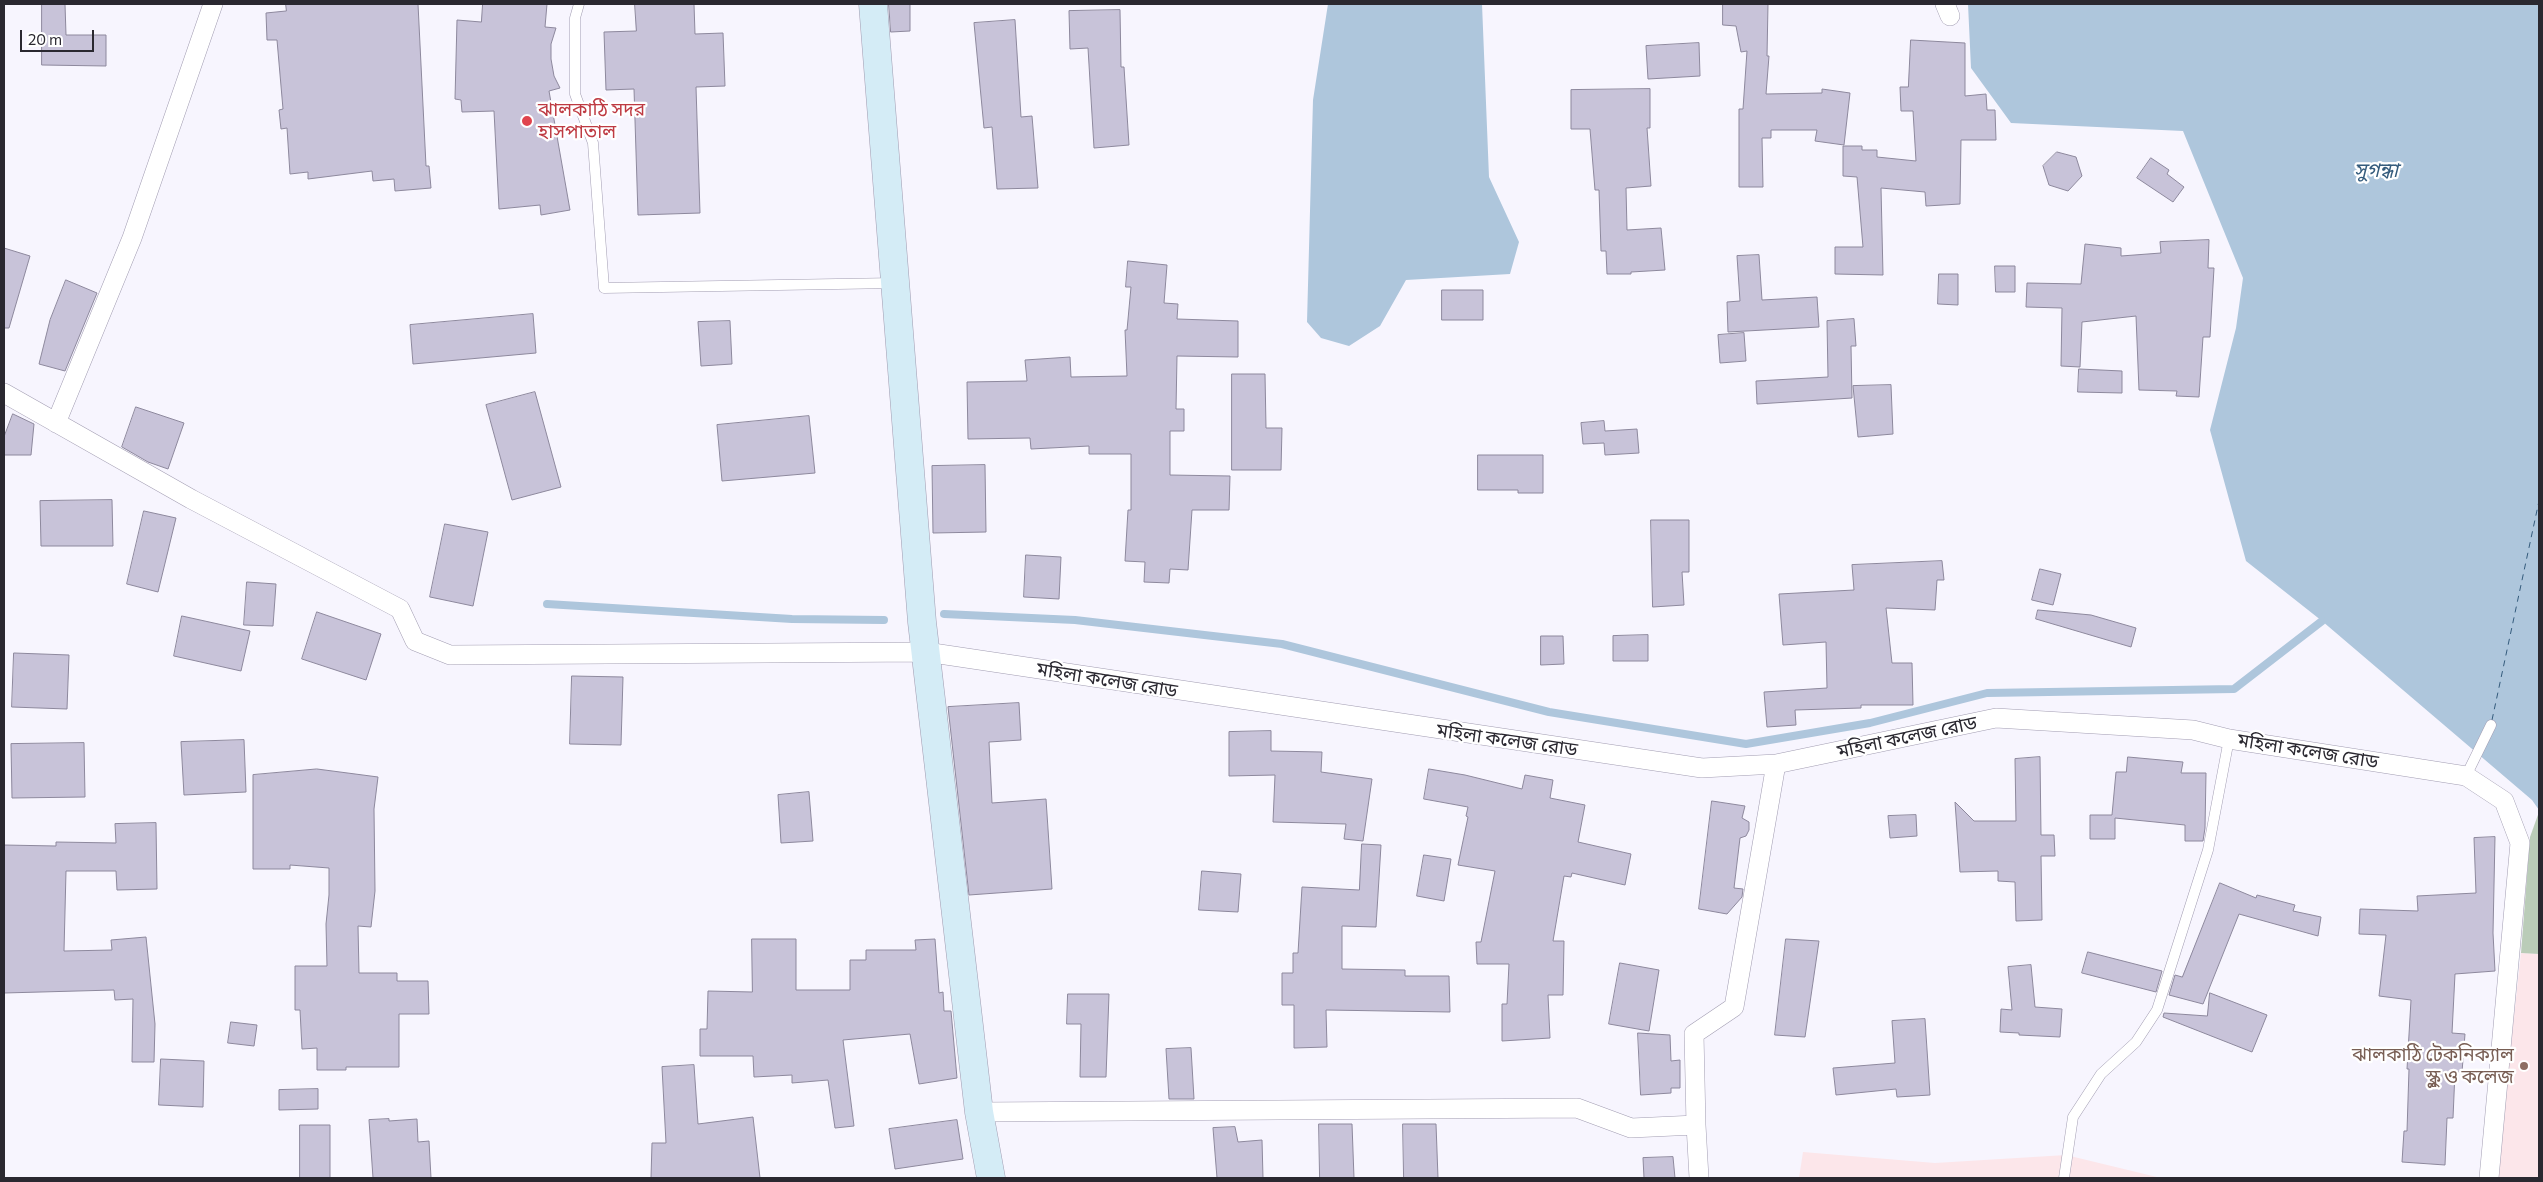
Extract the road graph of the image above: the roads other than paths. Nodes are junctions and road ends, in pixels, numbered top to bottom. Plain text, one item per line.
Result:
1 (213, 4) edge
2 (579, 4) edge
3 (873, 4) edge
4 (895, 283) junction
5 (4, 393) edge
6 (56, 423) junction
7 (926, 652) junction
8 (2491, 725) dead end
9 (2229, 739) junction
10 (1776, 764) junction
11 (2466, 776) junction
12 (979, 1112) junction
13 (1696, 1125) junction
14 (991, 1178) edge
15 (1699, 1178) edge
16 (2064, 1178) edge
17 (2489, 1178) edge

1 - 6 street
2 - 4 lane
3 - 4 main road
4 - 7 main road
5 - 6 street, মহিলা কলেজ রোড
6 - 7 street, মহিলা কলেজ রোড
7 - 10 street, মহিলা কলেজ রোড
7 - 12 main road
8 - 11 lane
9 - 10 street, মহিলা কলেজ রোড
9 - 11 street, মহিলা কলেজ রোড
9 - 16 lane
10 - 13 street
11 - 17 street, মহিলা কলেজ রোড
12 - 13 street
12 - 14 main road
13 - 15 street

